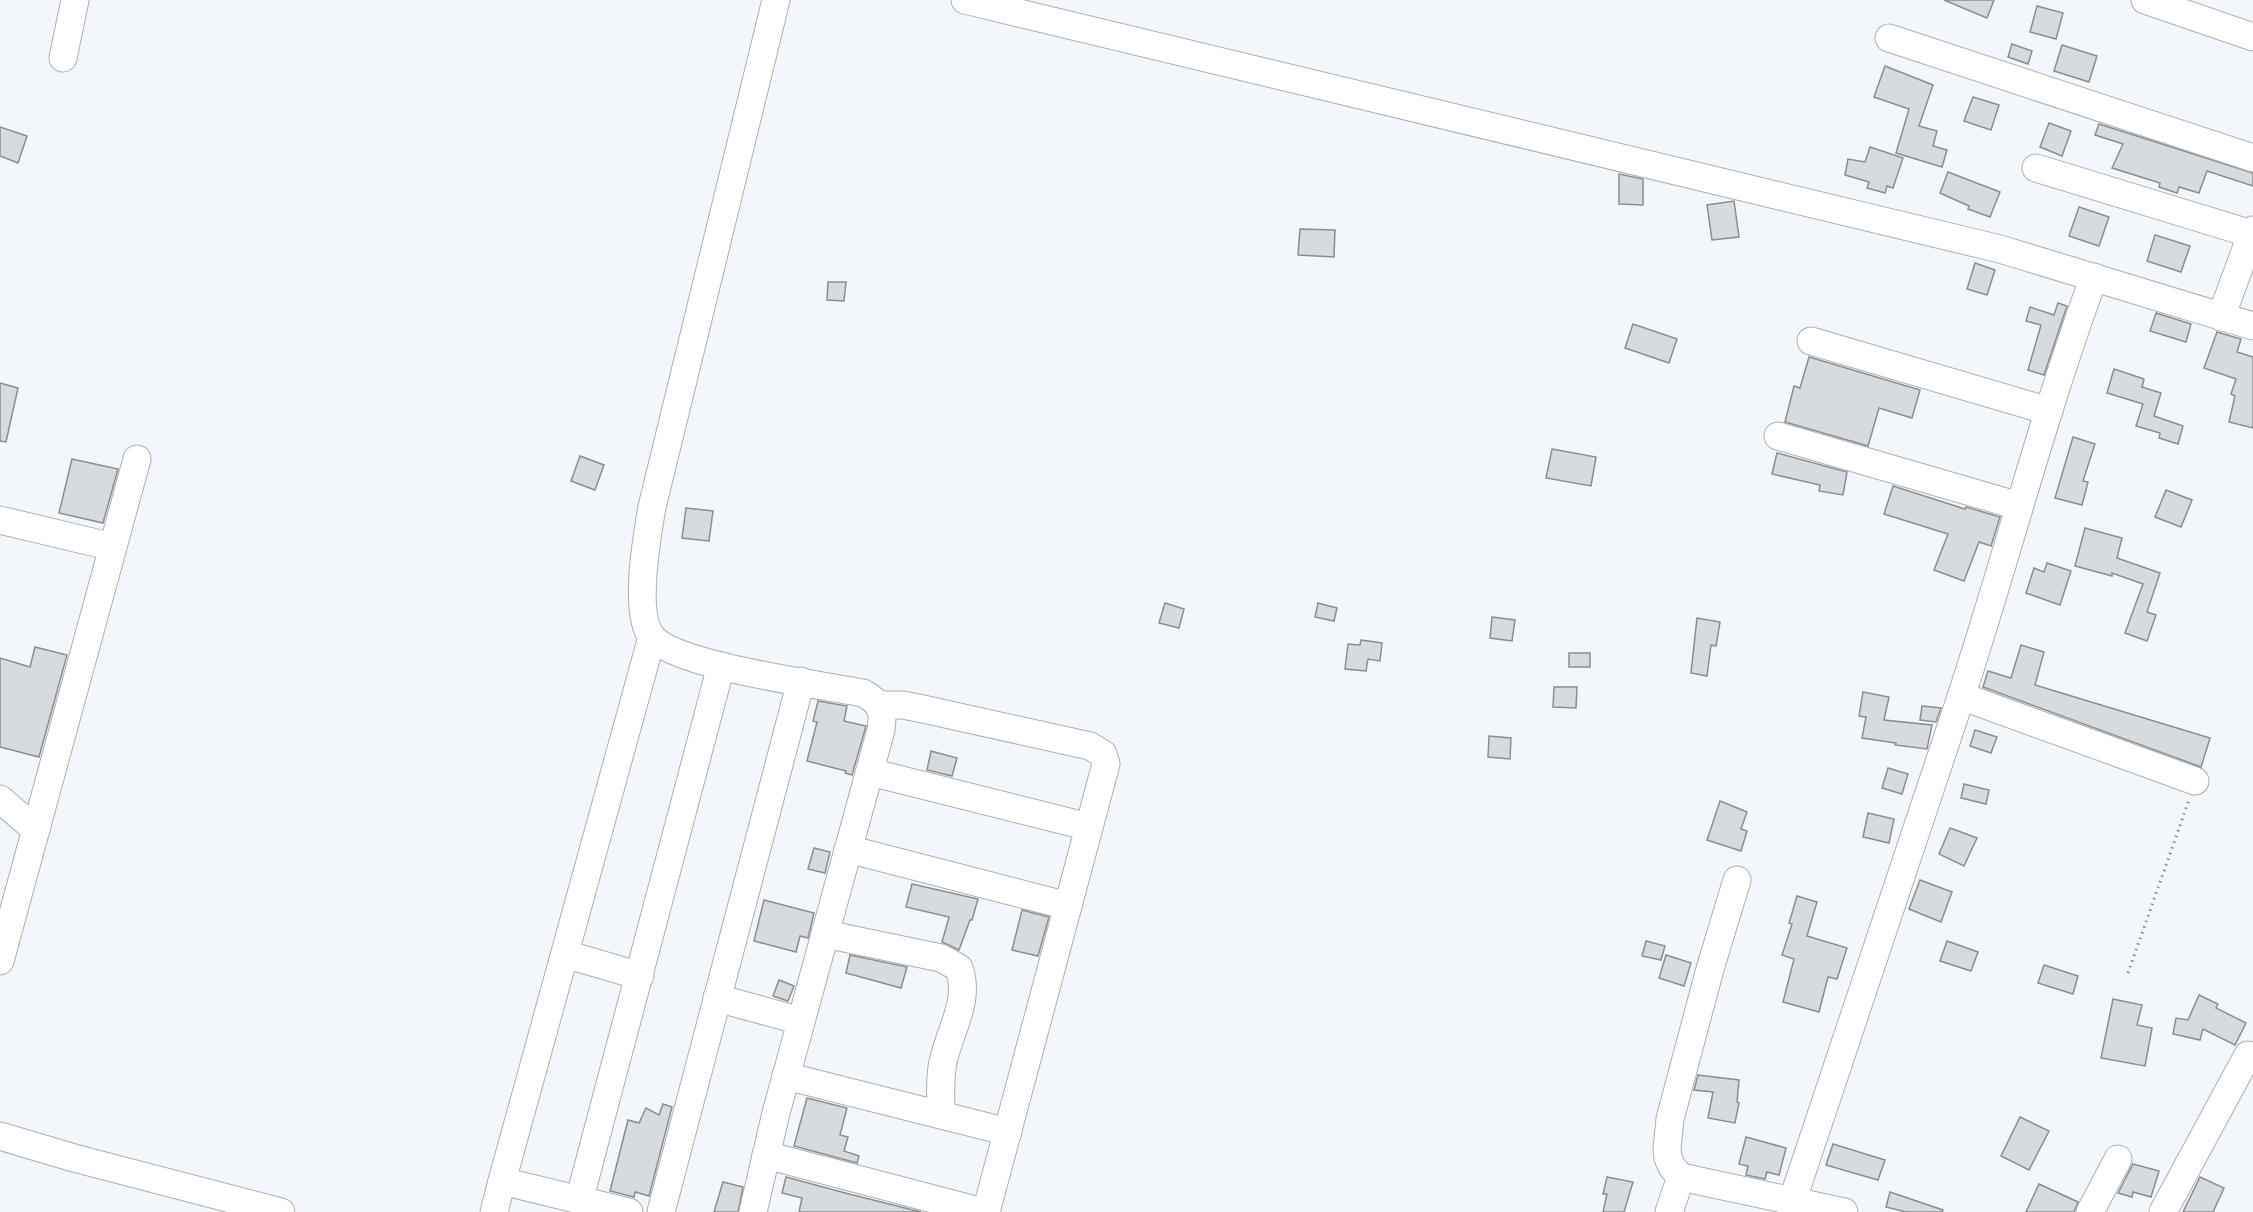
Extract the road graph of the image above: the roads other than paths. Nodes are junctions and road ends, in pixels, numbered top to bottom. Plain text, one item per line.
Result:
1 (75, 0) edge
2 (776, 0) edge
3 (964, 0) edge
4 (2145, 0) edge
5 (2253, 37) edge
6 (1889, 38) dead end
7 (63, 58) dead end
8 (2253, 158) edge
9 (2036, 168) dead end
10 (2252, 232) edge
11 (2094, 277) junction
12 (2221, 317) junction
13 (2253, 326) edge
14 (1811, 341) dead end
15 (2049, 411) junction
16 (1778, 436) dead end
17 (137, 459) dead end
18 (2019, 506) junction
19 (0, 520) edge
20 (113, 547) junction
21 (652, 637) junction
22 (721, 666) junction
23 (801, 681) junction
24 (1961, 696) junction
25 (878, 705) junction
26 (870, 772) junction
27 (2195, 781) road end
28 (0, 799) edge
29 (1089, 827) junction
30 (36, 830) junction
31 (848, 849) junction
32 (1737, 880) dead end
33 (1068, 906) junction
34 (825, 934) junction
35 (565, 954) junction
36 (0, 961) edge
37 (640, 976) junction
38 (717, 998) junction
39 (801, 1021) junction
40 (2248, 1054) dead end
41 (786, 1076) junction
42 (941, 1114) junction
43 (1008, 1132) junction
44 (0, 1136) edge
45 (766, 1155) junction
46 (2118, 1159) dead end
47 (1681, 1177) junction
48 (502, 1181) junction
49 (579, 1201) junction
50 (1792, 1202) junction
51 (281, 1212) edge
52 (494, 1212) edge
53 (629, 1212) edge
54 (661, 1212) edge
55 (753, 1212) edge
56 (985, 1212) edge
57 (1670, 1212) edge
58 (1844, 1212) edge
59 (2090, 1212) edge
60 (2163, 1212) edge

1 - 7 street
2 - 21 street
3 - 11 street
4 - 5 street
6 - 8 street
9 - 10 street
10 - 12 street
11 - 12 street
11 - 15 street
12 - 13 street
14 - 15 street
15 - 18 street
16 - 18 street
17 - 20 street
18 - 24 street
19 - 20 street
20 - 30 street
21 - 22 street
21 - 35 street
22 - 23 street
22 - 37 street
23 - 25 street
23 - 38 street
24 - 27 street
24 - 50 street
25 - 26 street
25 - 29 street
26 - 29 street
26 - 31 street
28 - 30 street
29 - 33 street
30 - 36 street
31 - 33 street
31 - 34 street
32 - 47 street
33 - 43 street
34 - 39 street
34 - 42 street
35 - 37 street
35 - 48 street
37 - 49 street
38 - 39 street
38 - 54 street
39 - 41 street
40 - 60 street
41 - 42 street
41 - 45 street
42 - 43 street
43 - 56 street
44 - 51 street
45 - 55 street
45 - 56 street
46 - 59 street
47 - 50 street
47 - 57 street
48 - 49 street
48 - 52 street
49 - 53 street
50 - 58 street

